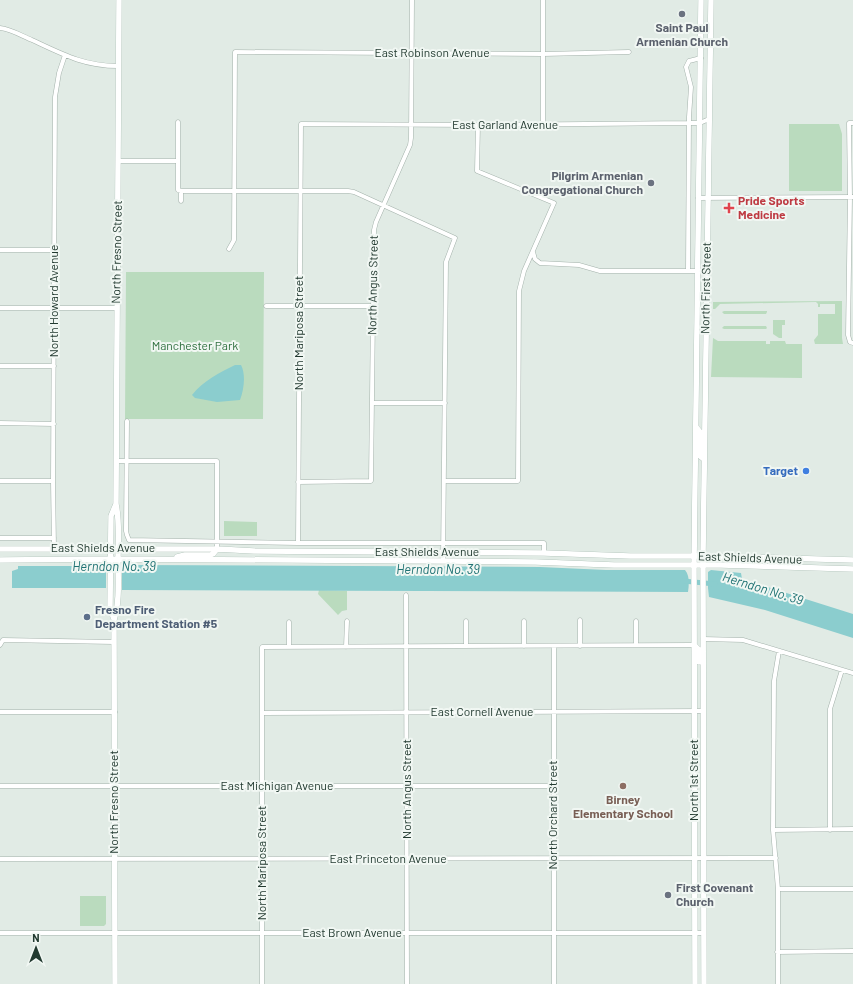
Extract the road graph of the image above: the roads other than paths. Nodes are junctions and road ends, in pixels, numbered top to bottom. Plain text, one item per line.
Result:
1 (119, 0) edge
2 (412, 0) edge
3 (543, 0) edge
4 (701, 0) edge
5 (711, 0) edge
6 (0, 28) edge
7 (629, 52) dead end
8 (412, 53) junction
9 (543, 54) junction
10 (65, 56) junction
11 (701, 58) junction
12 (118, 66) junction
13 (709, 119) junction
14 (178, 122) dead end
15 (700, 123) junction
16 (851, 123) edge
17 (301, 124) joint
18 (411, 124) junction
19 (690, 124) junction
20 (478, 125) junction
21 (543, 125) junction
22 (118, 161) junction
23 (178, 161) junction
24 (181, 191) junction
25 (235, 191) junction
26 (300, 191) junction
27 (851, 197) edge
28 (698, 198) junction
29 (708, 198) junction
30 (181, 201) dead end
31 (384, 205) junction
32 (0, 250) edge
33 (54, 250) junction
34 (228, 250) dead end
35 (533, 252) junction
36 (688, 270) junction
37 (698, 270) junction
38 (707, 271) junction
39 (266, 306) dead end
40 (299, 306) junction
41 (372, 306) junction
42 (0, 308) edge
43 (54, 308) junction
44 (116, 308) junction
45 (852, 342) edge
46 (0, 366) edge
47 (54, 366) junction
48 (372, 403) junction
49 (445, 403) junction
50 (127, 421) dead end
51 (0, 423) edge
52 (54, 424) junction
53 (696, 427) junction
54 (704, 459) junction
55 (117, 461) junction
56 (127, 461) junction
57 (0, 481) edge
58 (53, 481) junction
59 (444, 481) junction
60 (298, 482) junction
61 (116, 504) junction
62 (0, 538) edge
63 (54, 538) junction
64 (217, 541) junction
65 (298, 543) junction
66 (443, 543) junction
67 (54, 548) junction
68 (111, 548) junction
69 (118, 548) junction
70 (0, 549) edge
71 (217, 549) junction
72 (443, 552) junction
73 (544, 553) junction
74 (694, 556) junction
75 (703, 556) junction
76 (110, 559) junction
77 (118, 559) junction
78 (167, 559) junction
79 (0, 560) edge
80 (853, 560) edge
81 (443, 561) junction
82 (694, 565) junction
83 (703, 565) junction
84 (853, 569) edge
85 (694, 575) joint
86 (703, 576) joint
87 (406, 595) dead end
88 (114, 620) junction
89 (580, 620) dead end
90 (347, 621) dead end
91 (466, 621) dead end
92 (524, 621) dead end
93 (636, 621) dead end
94 (289, 622) dead end
95 (703, 639) junction
96 (114, 642) junction
97 (0, 645) edge
98 (636, 645) junction
99 (694, 645) junction
100 (406, 646) junction
101 (466, 646) junction
102 (524, 646) junction
103 (554, 646) junction
104 (580, 646) junction
105 (289, 647) junction
106 (346, 647) junction
107 (780, 651) junction
108 (842, 670) junction
109 (853, 673) edge
110 (703, 694) junction
111 (694, 711) junction
112 (703, 711) junction
113 (0, 712) edge
114 (115, 712) junction
115 (406, 712) junction
116 (553, 712) junction
117 (262, 713) junction
118 (0, 786) edge
119 (114, 786) junction
120 (261, 786) junction
121 (406, 786) junction
122 (553, 786) junction
123 (853, 829) edge
124 (773, 830) junction
125 (830, 830) junction
126 (554, 858) junction
127 (695, 858) junction
128 (703, 858) junction
129 (776, 858) junction
130 (0, 859) edge
131 (114, 859) junction
132 (262, 859) junction
133 (407, 859) junction
134 (778, 889) junction
135 (853, 889) edge
136 (554, 932) junction
137 (695, 932) junction
138 (703, 932) junction
139 (0, 933) edge
140 (115, 933) junction
141 (262, 933) junction
142 (407, 933) junction
143 (853, 951) edge
144 (777, 952) junction
145 (115, 984) edge
146 (262, 984) edge
147 (407, 984) edge
148 (554, 984) edge
149 (695, 984) edge
150 (704, 984) edge
151 (778, 984) edge

1 - 12 main road, North Fresno Street
2 - 8 street, North Angus Street
3 - 9 street
4 - 11 main road, North First Street
5 - 13 main road, North First Street
6 - 10 street
7 - 9 street, East Robinson Avenue
8 - 9 street, East Robinson Avenue
8 - 18 street, North Angus Street
8 - 25 street, East Robinson Avenue
9 - 21 street
10 - 12 street
10 - 33 street, North Howard Avenue
11 - 15 main road, North First Street
11 - 19 street
12 - 22 main road, North Fresno Street
13 - 15 street, East Garland Avenue
13 - 29 main road, North First Street
14 - 23 street
15 - 19 street, East Garland Avenue
15 - 28 main road, North First Street
16 - 27 street
17 - 18 street, East Garland Avenue
17 - 26 street, North Mariposa Street
18 - 20 street, East Garland Avenue
18 - 31 street, North Angus Street
19 - 21 street, East Garland Avenue
19 - 36 street
20 - 21 street, East Garland Avenue
20 - 35 street
22 - 23 street
22 - 44 main road, North Fresno Street
23 - 24 street
24 - 25 street
24 - 30 street
25 - 26 street
25 - 34 street
26 - 31 street
26 - 40 street, North Mariposa Street
27 - 29 street
27 - 45 street
28 - 29 street
28 - 37 main road, North First Street
29 - 38 main road, North First Street
31 - 41 street, North Angus Street
31 - 49 street
32 - 33 street
33 - 43 street, North Howard Avenue
35 - 36 street
35 - 59 street
36 - 37 street
37 - 38 street
37 - 53 main road, North First Street
38 - 54 main road, North First Street
39 - 40 street
40 - 41 street
40 - 60 street, North Mariposa Street
41 - 48 street, North Angus Street
42 - 43 street
43 - 44 street
43 - 47 street, North Howard Avenue
44 - 55 main road, North Fresno Street
46 - 47 street
47 - 52 street, North Howard Avenue
48 - 49 street
48 - 60 street, North Angus Street
49 - 59 street
50 - 56 street
51 - 52 street
52 - 58 street, North Howard Avenue
53 - 54 main road
53 - 74 main road, North First Street
54 - 75 main road, North First Street
55 - 56 street
55 - 61 main road, North Fresno Street
56 - 64 street
56 - 64 street
57 - 58 street
58 - 63 street, North Howard Avenue
59 - 66 street
60 - 65 street, North Mariposa Street
61 - 68 main road, North Fresno Street
61 - 69 main road, North Fresno Street
62 - 63 street, East Shields Avenue
63 - 67 street, North Howard Avenue
64 - 65 street
64 - 71 street
65 - 66 street
66 - 72 street
66 - 73 street
67 - 68 main road, East Shields Avenue
67 - 70 main road, East Shields Avenue
68 - 69 main road, East Shields Avenue
68 - 76 main road, North Fresno Street
69 - 71 main road, East Shields Avenue
69 - 77 main road, North Fresno Street
71 - 72 main road, East Shields Avenue
71 - 78 main road
72 - 73 main road, East Shields Avenue
72 - 81 street
73 - 74 main road, East Shields Avenue
74 - 75 main road, East Shields Avenue
74 - 82 main road, North First Street
75 - 80 main road, East Shields Avenue
75 - 83 main road, North First Street
76 - 77 main road, East Shields Avenue
76 - 79 main road, East Shields Avenue
76 - 88 main road, North Fresno Street
77 - 78 main road, East Shields Avenue
77 - 88 main road, North Fresno Street
78 - 81 main road, East Shields Avenue
81 - 82 main road, East Shields Avenue
82 - 83 main road, East Shields Avenue
82 - 85 main road, North First Street
83 - 84 main road, East Shields Avenue
83 - 86 main road, North First Street
85 - 99 main road, North 1st Street
86 - 95 main road, North 1st Street
87 - 100 street, North Angus Street
88 - 96 main road, North Fresno Street
89 - 104 street
90 - 106 street
91 - 101 street
92 - 102 street
93 - 98 street
94 - 105 street
95 - 107 street
95 - 110 main road, North 1st Street
96 - 97 street
96 - 114 main road, North Fresno Street
98 - 99 street
98 - 104 street
99 - 110 main road
99 - 111 main road, North 1st Street
100 - 101 street
100 - 106 street
100 - 115 street, North Angus Street
101 - 102 street
102 - 103 street
103 - 104 street
103 - 116 street, North Orchard Street
105 - 106 street
105 - 117 street, North Mariposa Street
107 - 108 street
107 - 124 street
108 - 109 street
108 - 125 street
110 - 112 main road, North 1st Street
111 - 112 street, East Cornell Avenue
111 - 116 street, East Cornell Avenue
111 - 127 main road, North 1st Street
112 - 128 main road, North 1st Street
113 - 114 street
114 - 119 main road, North Fresno Street
115 - 116 street, East Cornell Avenue
115 - 117 street, East Cornell Avenue
115 - 121 street, North Angus Street
116 - 122 street, North Orchard Street
117 - 120 street, North Mariposa Street
118 - 119 street, East Michigan Avenue
119 - 120 street, East Michigan Avenue
119 - 131 main road, North Fresno Street
120 - 121 street, East Michigan Avenue
120 - 132 street, North Mariposa Street
121 - 122 street, East Michigan Avenue
121 - 133 street, North Angus Street
122 - 126 street, North Orchard Street
123 - 125 street
124 - 125 street
124 - 129 street
126 - 127 street, East Princeton Avenue
126 - 133 street, East Princeton Avenue
126 - 136 street, North Orchard Street
127 - 128 street, East Princeton Avenue
127 - 137 main road, North 1st Street
128 - 129 street, East Princeton Avenue
128 - 138 main road, North 1st Street
129 - 134 street
130 - 131 street, East Princeton Avenue
131 - 132 street, East Princeton Avenue
131 - 140 main road, North Fresno Street
132 - 133 street, East Princeton Avenue
132 - 141 street, North Mariposa Street
133 - 142 street, North Angus Street
134 - 135 street
134 - 144 street
136 - 137 street, East Brown Avenue
136 - 142 street, East Brown Avenue
136 - 148 street, North Orchard Street
137 - 138 street, East Brown Avenue
137 - 149 main road, North 1st Street
138 - 150 main road, North 1st Street
139 - 140 street, East Brown Avenue
140 - 141 street, East Brown Avenue
140 - 145 main road, North Fresno Street
141 - 142 street, East Brown Avenue
141 - 146 street, North Mariposa Street
142 - 147 street, North Angus Street
143 - 144 street
144 - 151 street

